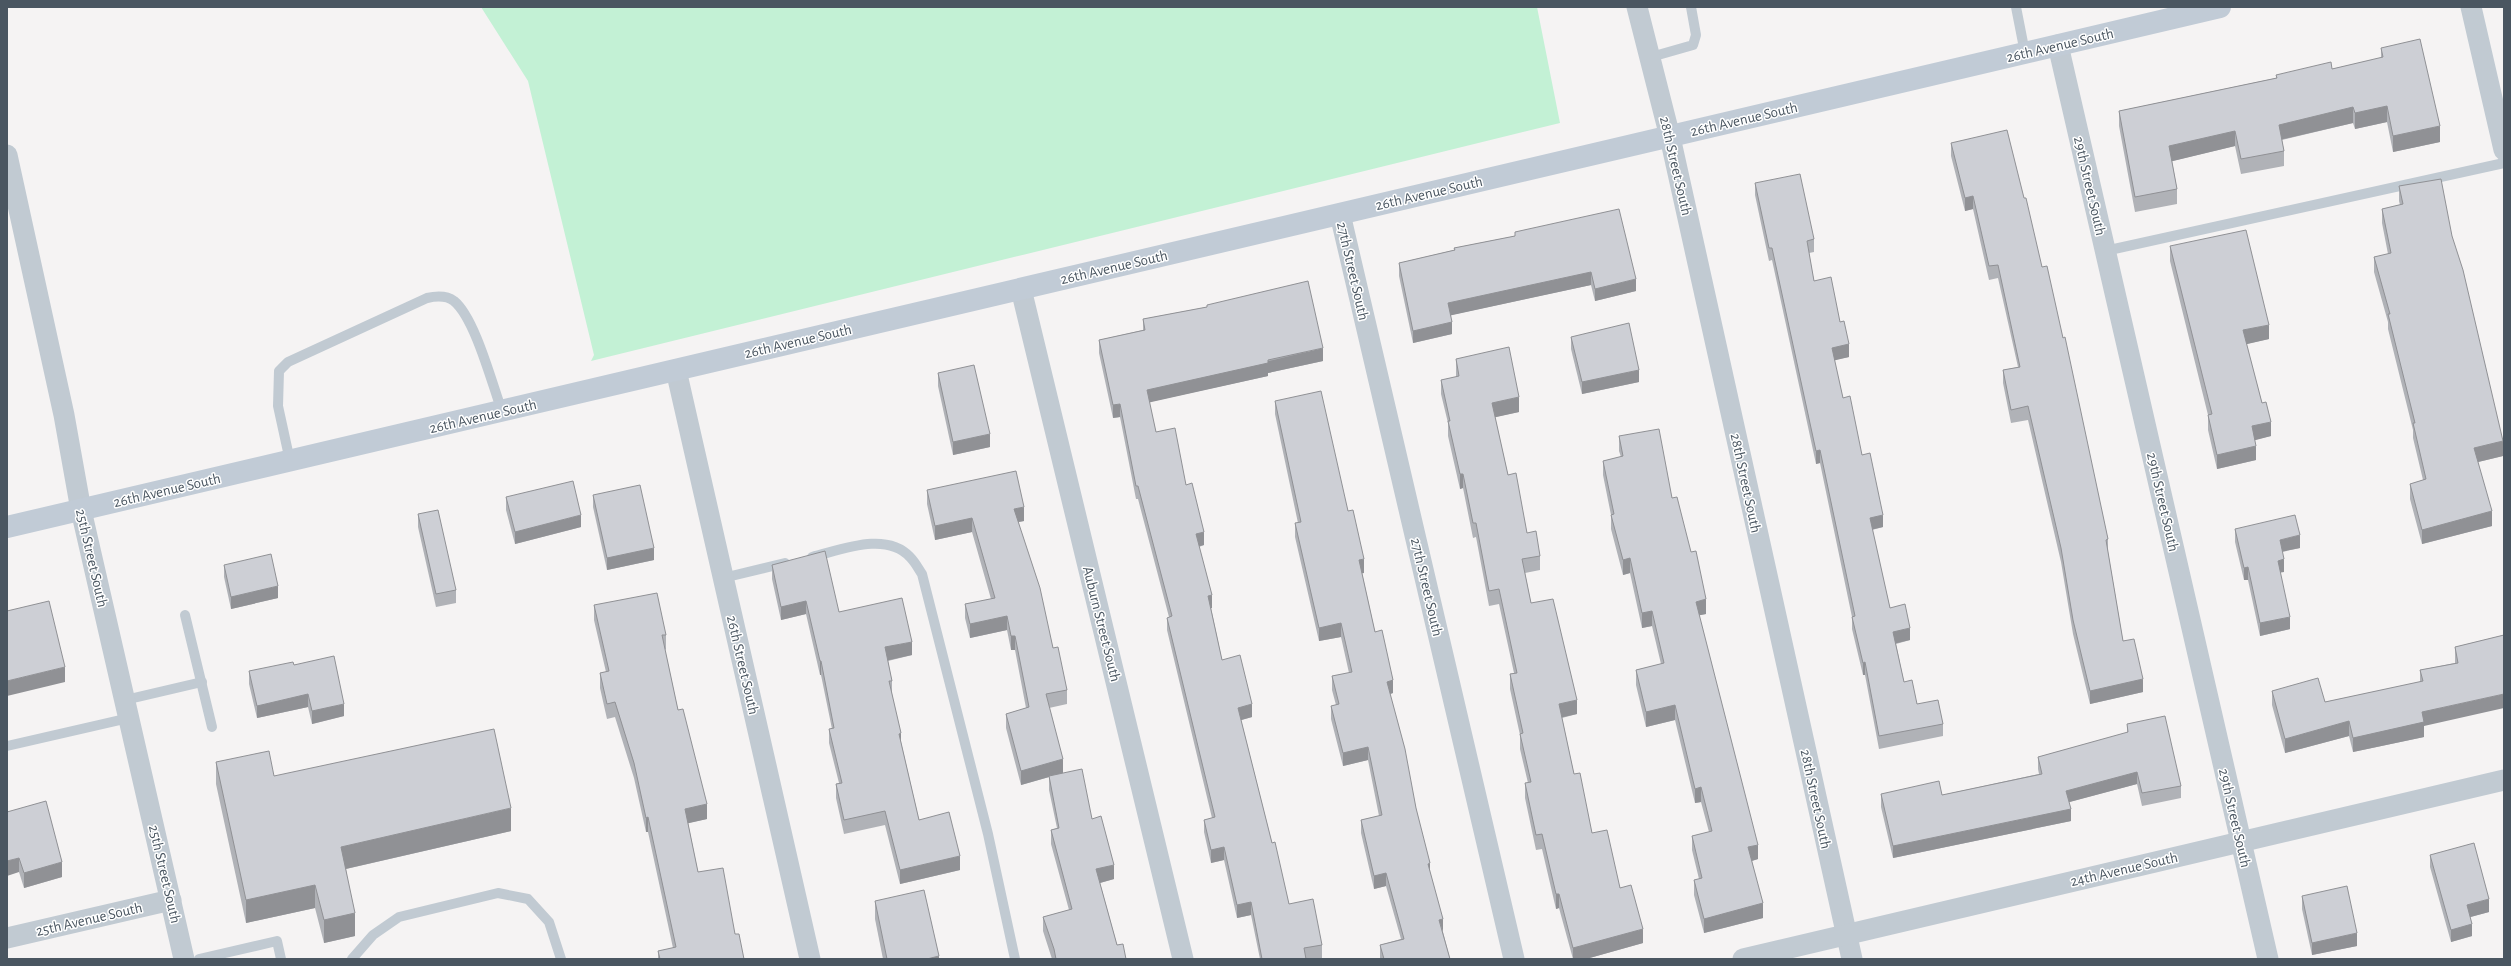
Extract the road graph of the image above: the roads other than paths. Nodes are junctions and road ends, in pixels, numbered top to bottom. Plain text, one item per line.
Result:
1 (1637, 7) edge
2 (1691, 7) edge
3 (2016, 7) edge
4 (2220, 7) edge
5 (2471, 7) edge
6 (2058, 45) junction
7 (2025, 53) junction
8 (1651, 57) junction
9 (1670, 136) junction
10 (2504, 150) edge
11 (7, 155) edge
12 (2504, 163) edge
13 (1340, 214) junction
14 (2105, 251) junction
15 (1020, 289) junction
16 (676, 370) junction
17 (502, 411) junction
18 (290, 461) junction
19 (81, 510) junction
20 (7, 528) edge
21 (723, 578) junction
22 (185, 615) dead end
23 (202, 682) junction
24 (127, 709) junction
25 (212, 727) dead end
26 (7, 746) edge
27 (2504, 780) edge
28 (2241, 842) junction
29 (171, 900) junction
30 (1846, 935) junction
31 (7, 938) edge
32 (184, 959) edge
33 (199, 959) edge
34 (280, 959) edge
35 (352, 959) edge
36 (561, 959) edge
37 (810, 959) edge
38 (1015, 959) edge
39 (1183, 959) edge
40 (1514, 959) edge
41 (1743, 959) edge
42 (1852, 959) edge
43 (2268, 959) edge

1 - 8 street, 28th Street South
2 - 8 lane
3 - 7 lane
4 - 6 street, 26th Avenue South
5 - 10 street
6 - 7 street, 26th Avenue South
6 - 14 street, 29th Street South
7 - 9 street, 26th Avenue South
8 - 9 street, 28th Street South
9 - 13 street, 26th Avenue South
9 - 30 street, 28th Street South
11 - 19 street, 25th Street South
12 - 14 lane
13 - 15 street, 26th Avenue South
13 - 40 street, 27th Street South
14 - 28 street, 29th Street South
15 - 16 street, 26th Avenue South
15 - 39 street, Auburn Street South
16 - 17 street, 26th Avenue South
16 - 21 street, 26th Street South
17 - 18 street, 26th Avenue South
17 - 18 lane
18 - 19 street, 26th Avenue South
19 - 20 street, 26th Avenue South
19 - 24 street, 25th Street South
21 - 37 street, 26th Street South
21 - 38 lane
22 - 23 lane
23 - 24 lane
23 - 25 lane
24 - 26 lane
24 - 29 street, 25th Street South
27 - 28 street, 24th Avenue South
28 - 30 street, 24th Avenue South
28 - 43 street, 29th Street South
29 - 31 street, 25th Avenue South
29 - 32 street, 25th Street South
30 - 41 street, 24th Avenue South
30 - 42 street, 28th Street South
33 - 34 lane
35 - 36 lane

